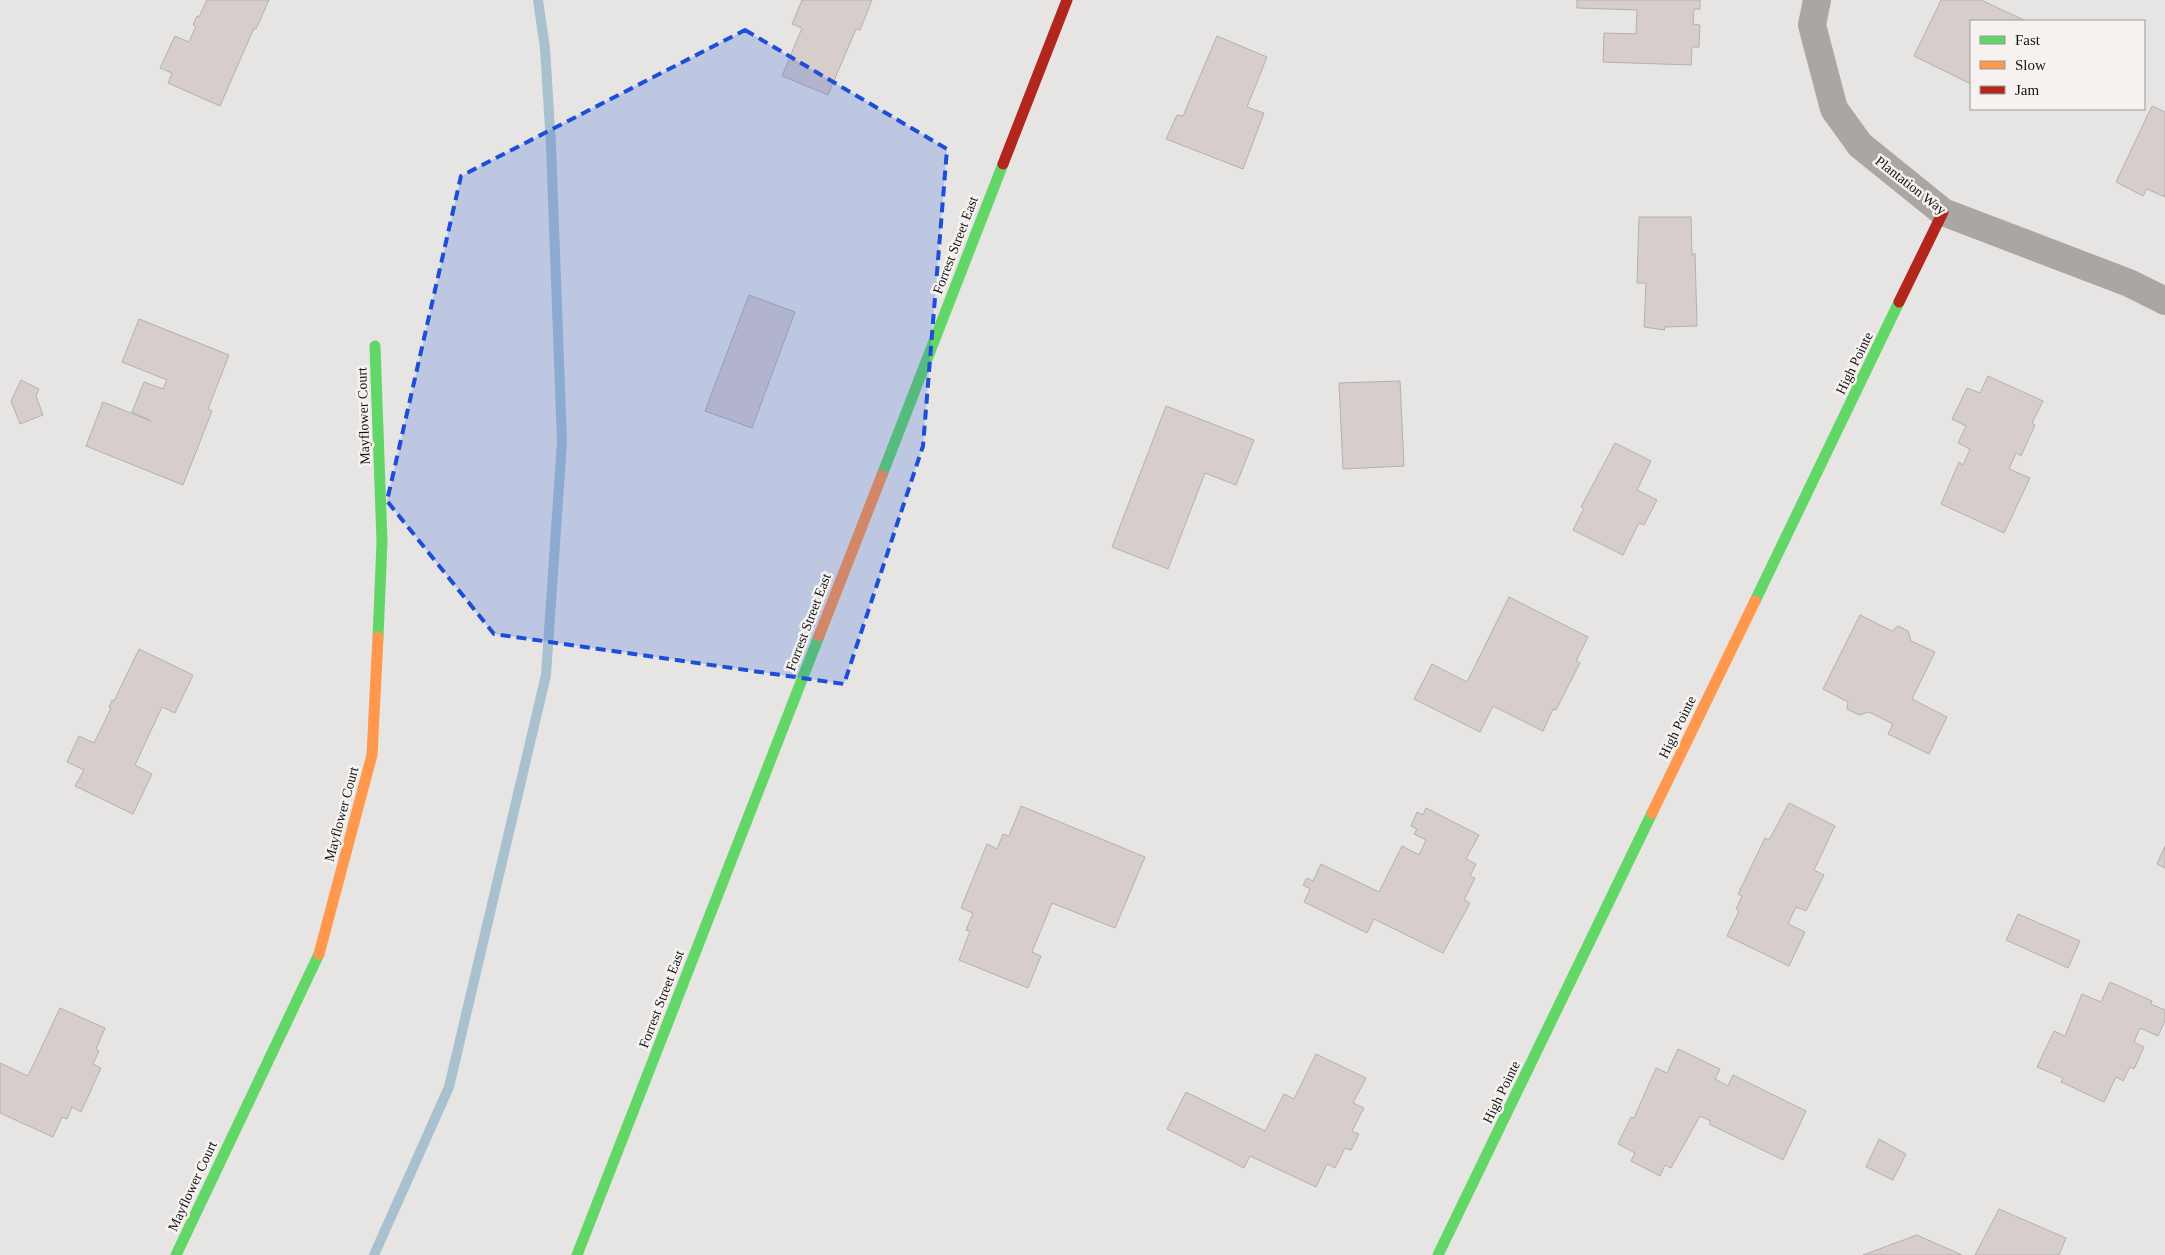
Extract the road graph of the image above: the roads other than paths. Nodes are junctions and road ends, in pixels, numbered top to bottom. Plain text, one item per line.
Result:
1 (1067, 0) edge
2 (1817, 0) edge
3 (1944, 212) junction
4 (2165, 301) edge
5 (375, 346) dead end
6 (176, 1255) edge
7 (577, 1255) edge
8 (1438, 1255) edge

1 - 7 street, Forrest Street East
2 - 3 street, Plantation Way
3 - 4 street, Plantation Way
3 - 8 street, High Pointe
5 - 6 street, Mayflower Court

